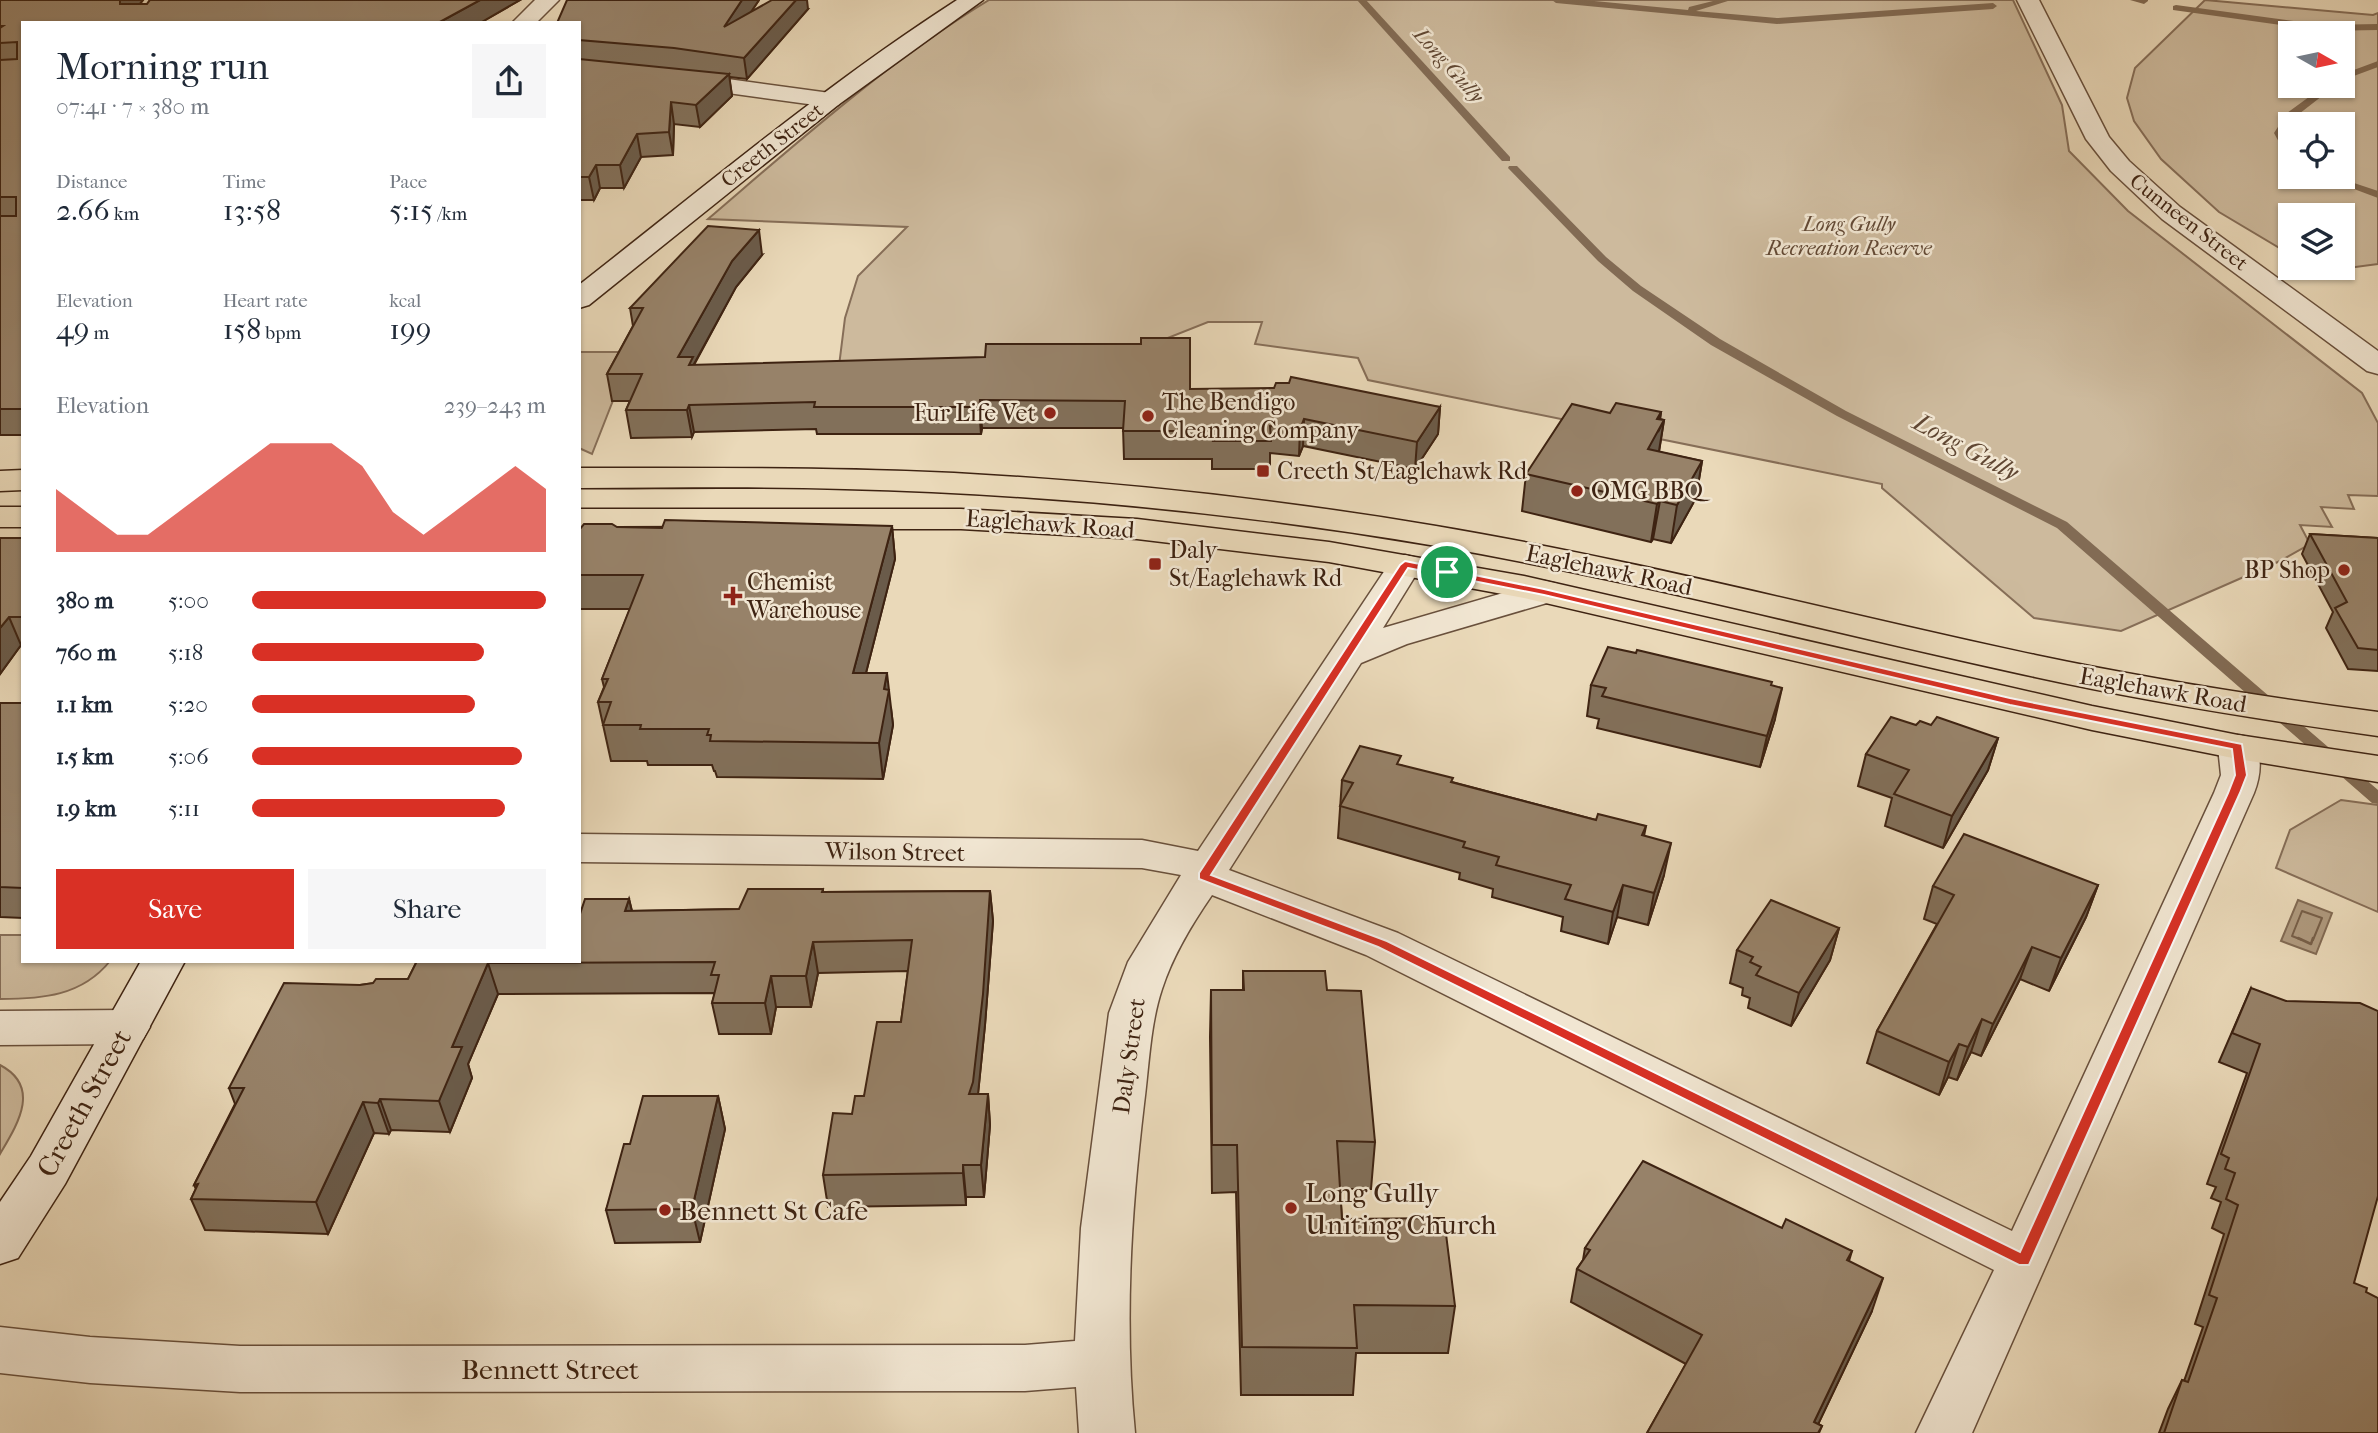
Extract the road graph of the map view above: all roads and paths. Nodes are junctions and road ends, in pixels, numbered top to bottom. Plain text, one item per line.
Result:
1 (548, 0) edge
2 (972, 0) edge
3 (2028, 0) edge
4 (525, 21) edge
5 (581, 70) edge
6 (830, 100) junction
7 (581, 297) edge
8 (2378, 365) edge
9 (581, 478) edge
10 (21, 480) edge
11 (0, 481) edge
12 (0, 517) edge
13 (21, 517) edge
14 (581, 519) edge
15 (1405, 565) junction
16 (1544, 592) junction
17 (1348, 655) junction
18 (2378, 724) edge
19 (2236, 725) junction
20 (2378, 769) edge
21 (581, 848) edge
22 (1207, 872) junction
23 (162, 963) edge
24 (127, 1027) junction
25 (0, 1028) edge
26 (0, 1243) edge
27 (2024, 1261) junction
28 (0, 1350) edge
29 (1101, 1362) junction
30 (1107, 1433) edge
31 (1944, 1433) edge

1 - 4 street
2 - 6 street, Creeth Street
3 - 8 street, Cunneen Street
5 - 6 street
6 - 7 street, Creeth Street
9 - 19 main road, Eaglehawk Road
10 - 11 main road
12 - 13 main road
14 - 15 main road, Eaglehawk Road
15 - 16 main road, Eaglehawk Road
15 - 17 street, Daly Street
16 - 17 street
16 - 19 main road, Eaglehawk Road
17 - 22 street, Daly Street
18 - 19 main road, Eaglehawk Road
19 - 20 main road, Eaglehawk Road
19 - 27 street
21 - 22 street, Wilson Street
22 - 27 street, Wilson Street
22 - 29 street, Daly Street
23 - 24 street, Creeth Street
24 - 25 street
24 - 26 street, Creeth Street
27 - 31 street
28 - 29 street, Bennett Street
29 - 30 street, Daly Street

